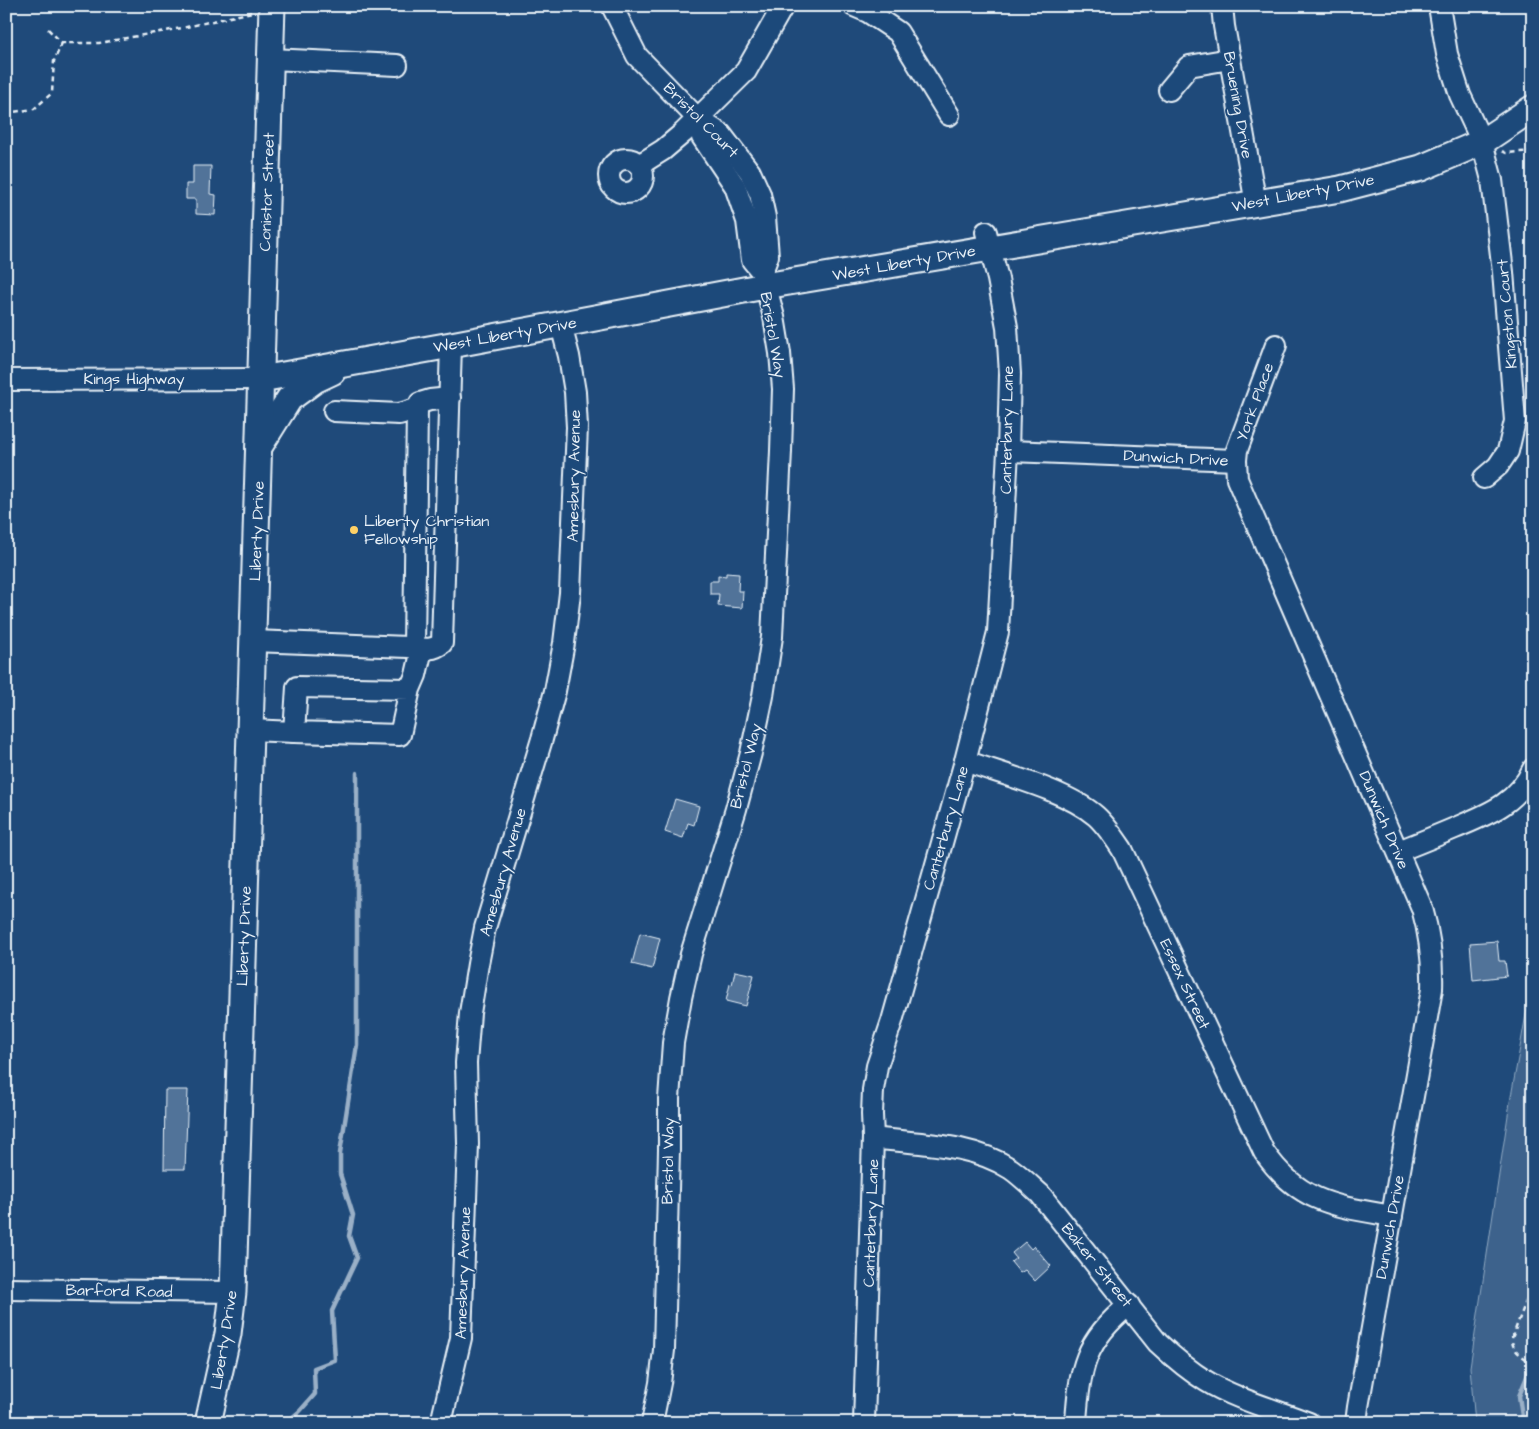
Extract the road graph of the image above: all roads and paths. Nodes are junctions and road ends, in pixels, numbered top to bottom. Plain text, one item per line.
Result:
1 (612, 6) edge
2 (783, 6) edge
3 (854, 6) edge
4 (1222, 6) edge
5 (1439, 6) edge
6 (263, 9) edge
7 (48, 28) dead end
8 (62, 43) junction
9 (271, 59) junction
10 (1230, 59) junction
11 (397, 65) dead end
12 (1169, 90) dead end
13 (1533, 108) edge
14 (6, 113) edge
15 (949, 115) dead end
16 (698, 120) junction
17 (1482, 142) junction
18 (725, 154) junction
19 (639, 165) dead end
20 (756, 185) junction
21 (738, 194) junction
22 (1256, 204) junction
23 (756, 219) junction
24 (988, 240) junction
25 (764, 279) junction
26 (561, 325) junction
27 (451, 345) junction
28 (1276, 345) dead end
29 (350, 363) junction
30 (261, 379) junction
31 (6, 380) edge
32 (450, 398) junction
33 (417, 409) junction
34 (334, 411) dead end
35 (260, 447) junction
36 (1008, 452) junction
37 (1236, 460) junction
38 (1484, 478) dead end
39 (253, 641) junction
40 (418, 648) junction
41 (410, 689) junction
42 (251, 730) junction
43 (294, 732) junction
44 (965, 762) junction
45 (1533, 769) edge
46 (1398, 852) junction
47 (873, 1138) junction
48 (1392, 1216) junction
49 (1533, 1282) edge
50 (6, 1289) edge
51 (232, 1292) junction
52 (1128, 1305) junction
53 (1533, 1364) edge
54 (208, 1423) edge
55 (442, 1423) edge
56 (652, 1423) edge
57 (864, 1423) edge
58 (1076, 1423) edge
59 (1309, 1423) edge
60 (1356, 1423) edge

1 - 16 street, Bristol Court
2 - 16 street
3 - 15 street
4 - 10 street, Bruening Drive
5 - 17 street, Kingston Court
6 - 8 path
6 - 9 main road, Conistor Street
7 - 8 path
8 - 14 path
9 - 11 street
9 - 30 main road, Conistor Street
10 - 12 street
10 - 22 street, Bruening Drive
13 - 17 main road, West Liberty Drive
16 - 18 street, Bristol Way
16 - 19 street
17 - 22 main road, West Liberty Drive
17 - 38 street, Kingston Court
18 - 20 street, Bristol Court
18 - 21 street, Bristol Way
20 - 21 street
20 - 23 street, Bristol Court
21 - 23 street, Bristol Way
22 - 24 main road, West Liberty Drive
23 - 25 street, Bristol Way
24 - 25 main road, West Liberty Drive
24 - 36 street, Canterbury Lane
25 - 26 main road, West Liberty Drive
25 - 56 street, Bristol Way
26 - 27 main road, West Liberty Drive
26 - 55 street, Amesbury Avenue
27 - 29 main road, West Liberty Drive
27 - 32 street
28 - 37 street, York Place
29 - 30 main road, West Liberty Drive
29 - 35 main road, Liberty Drive
30 - 31 street, Kings Highway
30 - 35 main road, Liberty Drive
32 - 33 street
32 - 40 street
33 - 34 street
33 - 40 street
35 - 39 main road, Liberty Drive
36 - 37 street, Dunwich Drive
36 - 44 street, Canterbury Lane
37 - 46 street, Dunwich Drive
39 - 40 street
39 - 42 main road, Liberty Drive
40 - 41 street
41 - 43 street
41 - 43 street
42 - 43 street
42 - 51 main road, Liberty Drive
44 - 47 street, Canterbury Lane
44 - 48 street, Essex Street
45 - 46 street
46 - 48 street, Dunwich Drive
47 - 52 street, Baker Street
47 - 57 street, Canterbury Lane
48 - 60 street, Dunwich Drive
49 - 53 path
50 - 51 street, Barford Road
51 - 54 main road, Liberty Drive
52 - 58 street
52 - 59 street, Baker Street

